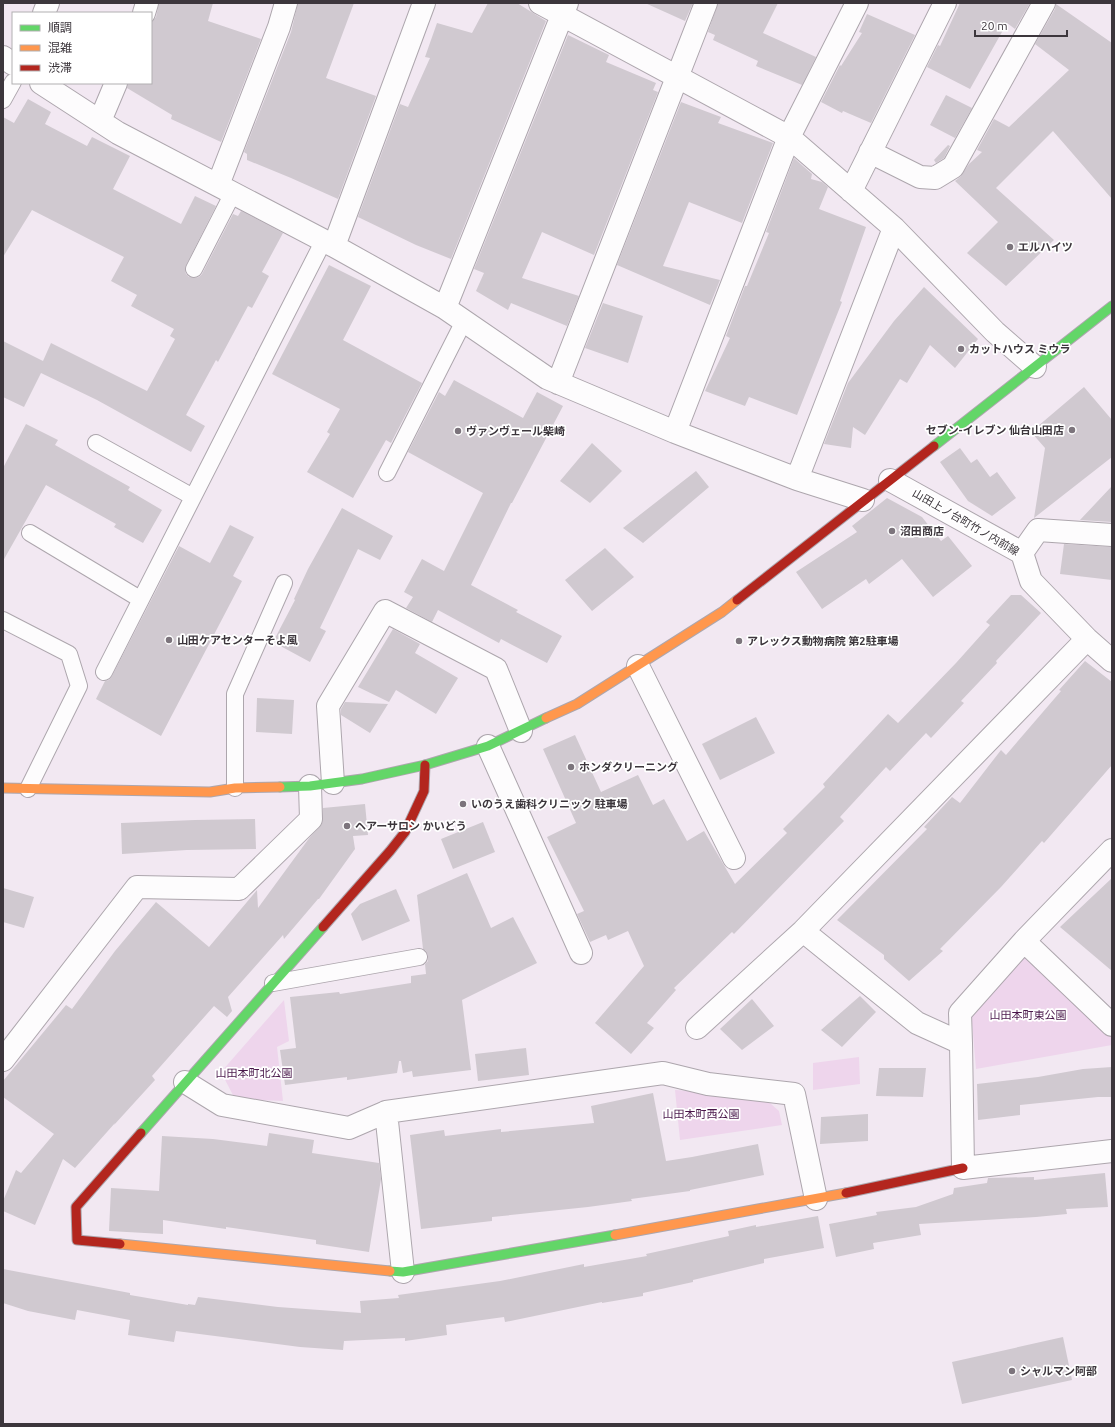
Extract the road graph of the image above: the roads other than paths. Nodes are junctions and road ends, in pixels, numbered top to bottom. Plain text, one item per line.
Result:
1 (286, 3) edge
2 (424, 3) edge
3 (540, 3) edge
4 (706, 3) edge
5 (857, 3) edge
6 (945, 3) edge
7 (1044, 3) edge
8 (565, 9) edge
9 (3, 56) edge
10 (12, 63) edge
11 (677, 77) junction
12 (12, 84) edge
13 (43, 84) edge
14 (116, 84) edge
15 (3, 100) edge
16 (100, 121) junction
17 (789, 137) junction
18 (870, 152) junction
19 (226, 189) junction
20 (851, 191) junction
21 (894, 228) junction
22 (329, 243) junction
23 (194, 269) dead end
24 (1112, 306) edge
25 (445, 308) junction
26 (464, 321) junction
27 (1035, 367) junction
28 (558, 383) junction
29 (675, 432) junction
30 (96, 443) dead end
31 (387, 473) dead end
32 (797, 479) junction
33 (890, 480) junction
34 (193, 496) junction
35 (863, 500) junction
36 (30, 533) dead end
37 (1112, 535) edge
38 (1022, 553) junction
39 (284, 583) dead end
40 (140, 599) junction
41 (3, 620) edge
42 (1087, 639) junction
43 (1112, 661) edge
44 (638, 666) junction
45 (104, 672) dead end
46 (521, 731) junction
47 (488, 746) junction
48 (425, 765) junction
49 (333, 783) junction
50 (310, 786) junction
51 (3, 788) edge
52 (235, 788) junction
53 (28, 789) junction
54 (1112, 850) edge
55 (734, 858) dead end
56 (803, 931) junction
57 (1024, 941) junction
58 (581, 953) dead end
59 (419, 957) dead end
60 (273, 983) junction
61 (1112, 1025) edge
62 (697, 1028) dead end
63 (961, 1043) junction
64 (3, 1060) edge
65 (186, 1082) junction
66 (386, 1112) junction
67 (1112, 1151) edge
68 (963, 1168) junction
69 (816, 1199) junction
70 (403, 1272) junction

1 - 19 street
2 - 22 street
3 - 8 street
4 - 11 street
5 - 17 street
6 - 18 street
7 - 18 street
8 - 11 street
8 - 25 street
9 - 10 street
11 - 17 street
11 - 28 street
12 - 15 lane
13 - 16 street
14 - 16 street
16 - 19 street
17 - 20 street
17 - 29 street
18 - 20 street
19 - 22 street
19 - 23 lane
20 - 21 street
21 - 27 street
21 - 32 street
22 - 25 street
22 - 34 lane
24 - 27 street
25 - 26 street
26 - 28 street
26 - 31 lane
27 - 33 street
28 - 29 street
29 - 32 street
30 - 34 lane
32 - 35 street
33 - 35 street
33 - 38 street, 山田上ノ台町竹ノ内前線
34 - 40 lane
35 - 44 street
36 - 40 lane
37 - 38 street
38 - 42 street, 山田上ノ台町竹ノ内前線
39 - 52 lane
40 - 45 lane
41 - 53 lane
42 - 43 street, 山田上ノ台町竹ノ内前線
42 - 56 street
44 - 46 street
44 - 55 street
46 - 47 street
46 - 49 street
47 - 48 street
47 - 58 street
48 - 49 street
48 - 60 street
49 - 50 street
50 - 52 street
50 - 64 street
51 - 53 street
52 - 53 street
54 - 57 street
56 - 62 street
56 - 63 street
57 - 61 street
57 - 63 street
59 - 60 lane
60 - 65 street
63 - 68 street
65 - 66 street
65 - 70 street
66 - 69 street
66 - 70 street
67 - 68 street
68 - 69 street
69 - 70 street

